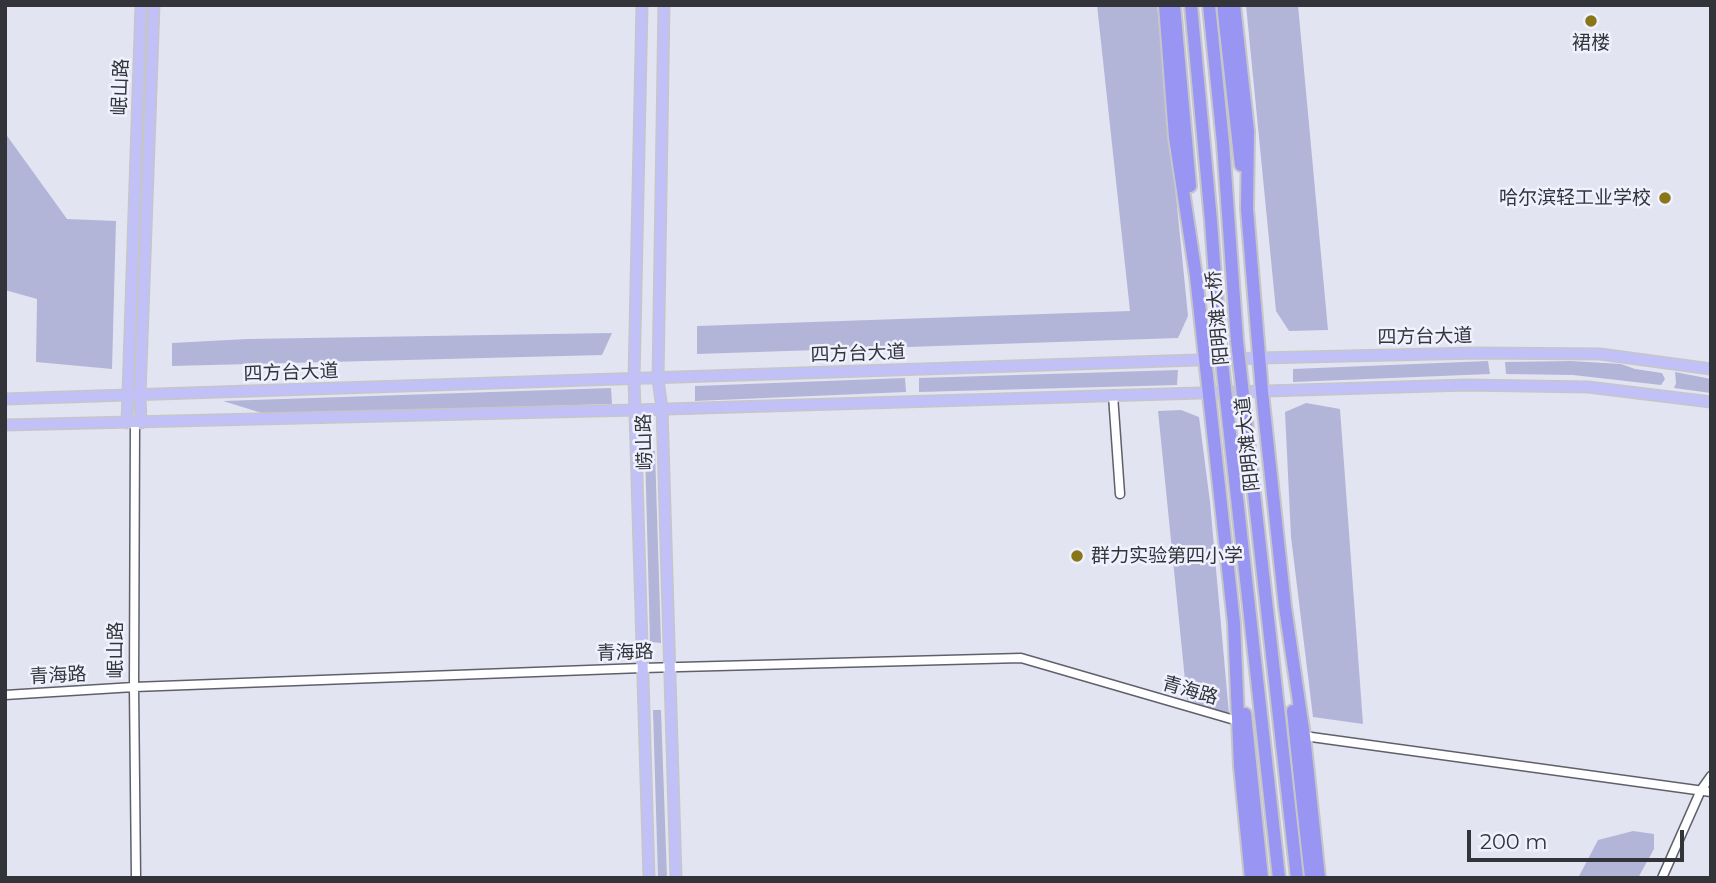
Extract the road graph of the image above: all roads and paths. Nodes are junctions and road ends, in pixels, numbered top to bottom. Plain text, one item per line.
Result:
1 (141, 5) edge
2 (154, 5) edge
3 (642, 5) edge
4 (664, 5) edge
5 (1165, 5) edge
6 (1174, 5) edge
7 (1191, 5) edge
8 (1209, 5) edge
9 (1223, 5) edge
10 (1234, 5) edge
11 (1247, 209) junction
12 (1196, 276) junction
13 (1259, 358) junction
14 (1205, 360) junction
15 (1711, 369) edge
16 (634, 379) junction
17 (658, 379) junction
18 (1262, 392) junction
19 (1208, 393) junction
20 (140, 395) junction
21 (1113, 395) junction
22 (127, 396) junction
23 (5, 399) edge
24 (1711, 402) edge
25 (662, 409) junction
26 (635, 410) junction
27 (134, 423) junction
28 (5, 425) edge
29 (1120, 494) dead end
30 (1286, 615) junction
31 (1234, 623) junction
32 (671, 667) junction
33 (642, 668) junction
34 (134, 687) junction
35 (5, 695) edge
36 (1238, 721) junction
37 (1304, 736) junction
38 (1711, 776) edge
39 (1701, 790) junction
40 (1711, 792) edge
41 (136, 878) edge
42 (649, 878) edge
43 (676, 878) edge
44 (1251, 878) edge
45 (1262, 878) edge
46 (1279, 878) edge
47 (1297, 878) edge
48 (1310, 878) edge
49 (1319, 878) edge
50 (1662, 878) edge

1 - 22 main road, 岷山路
2 - 20 main road, 岷山路
3 - 16 main road, 崂山路
4 - 17 main road, 崂山路
5 - 12 highway, 阳明滩大道
6 - 12 highway
7 - 46 highway, 阳明滩大桥, bridge
8 - 47 highway, 阳明滩大桥, bridge
9 - 11 highway
10 - 11 highway, 阳明滩大道
11 - 13 highway, 阳明滩大道
12 - 14 highway, 阳明滩大道
13 - 14 main road, 四方台大道
13 - 15 main road, 四方台大道
13 - 18 highway, 阳明滩大道
14 - 17 main road, 四方台大道
14 - 19 highway, 阳明滩大道
16 - 17 main road, 四方台大道
16 - 20 main road, 四方台大道
16 - 26 main road, 崂山路
17 - 25 main road, 崂山路
18 - 19 main road
18 - 24 main road
18 - 30 highway, 阳明滩大道
19 - 21 main road
19 - 31 highway, 阳明滩大道
20 - 22 main road, 四方台大道
20 - 27 main road, 岷山路
21 - 25 main road
21 - 29 street
22 - 23 main road, 四方台大道
22 - 27 main road, 岷山路
25 - 26 main road
25 - 32 main road, 崂山路
26 - 27 main road
26 - 33 main road, 崂山路
27 - 28 main road
27 - 34 street, 岷山路
30 - 37 highway, 阳明滩大道
30 - 48 highway
31 - 36 highway, 阳明滩大道
31 - 45 highway
32 - 33 street, 青海路
32 - 36 street, 青海路
32 - 43 main road, 崂山路
33 - 34 street, 青海路
33 - 42 main road, 崂山路
34 - 35 street, 青海路
34 - 41 street, 岷山路
36 - 44 highway, 阳明滩大道
37 - 39 street
37 - 49 highway, 阳明滩大道
38 - 39 street
39 - 40 street
39 - 50 street

